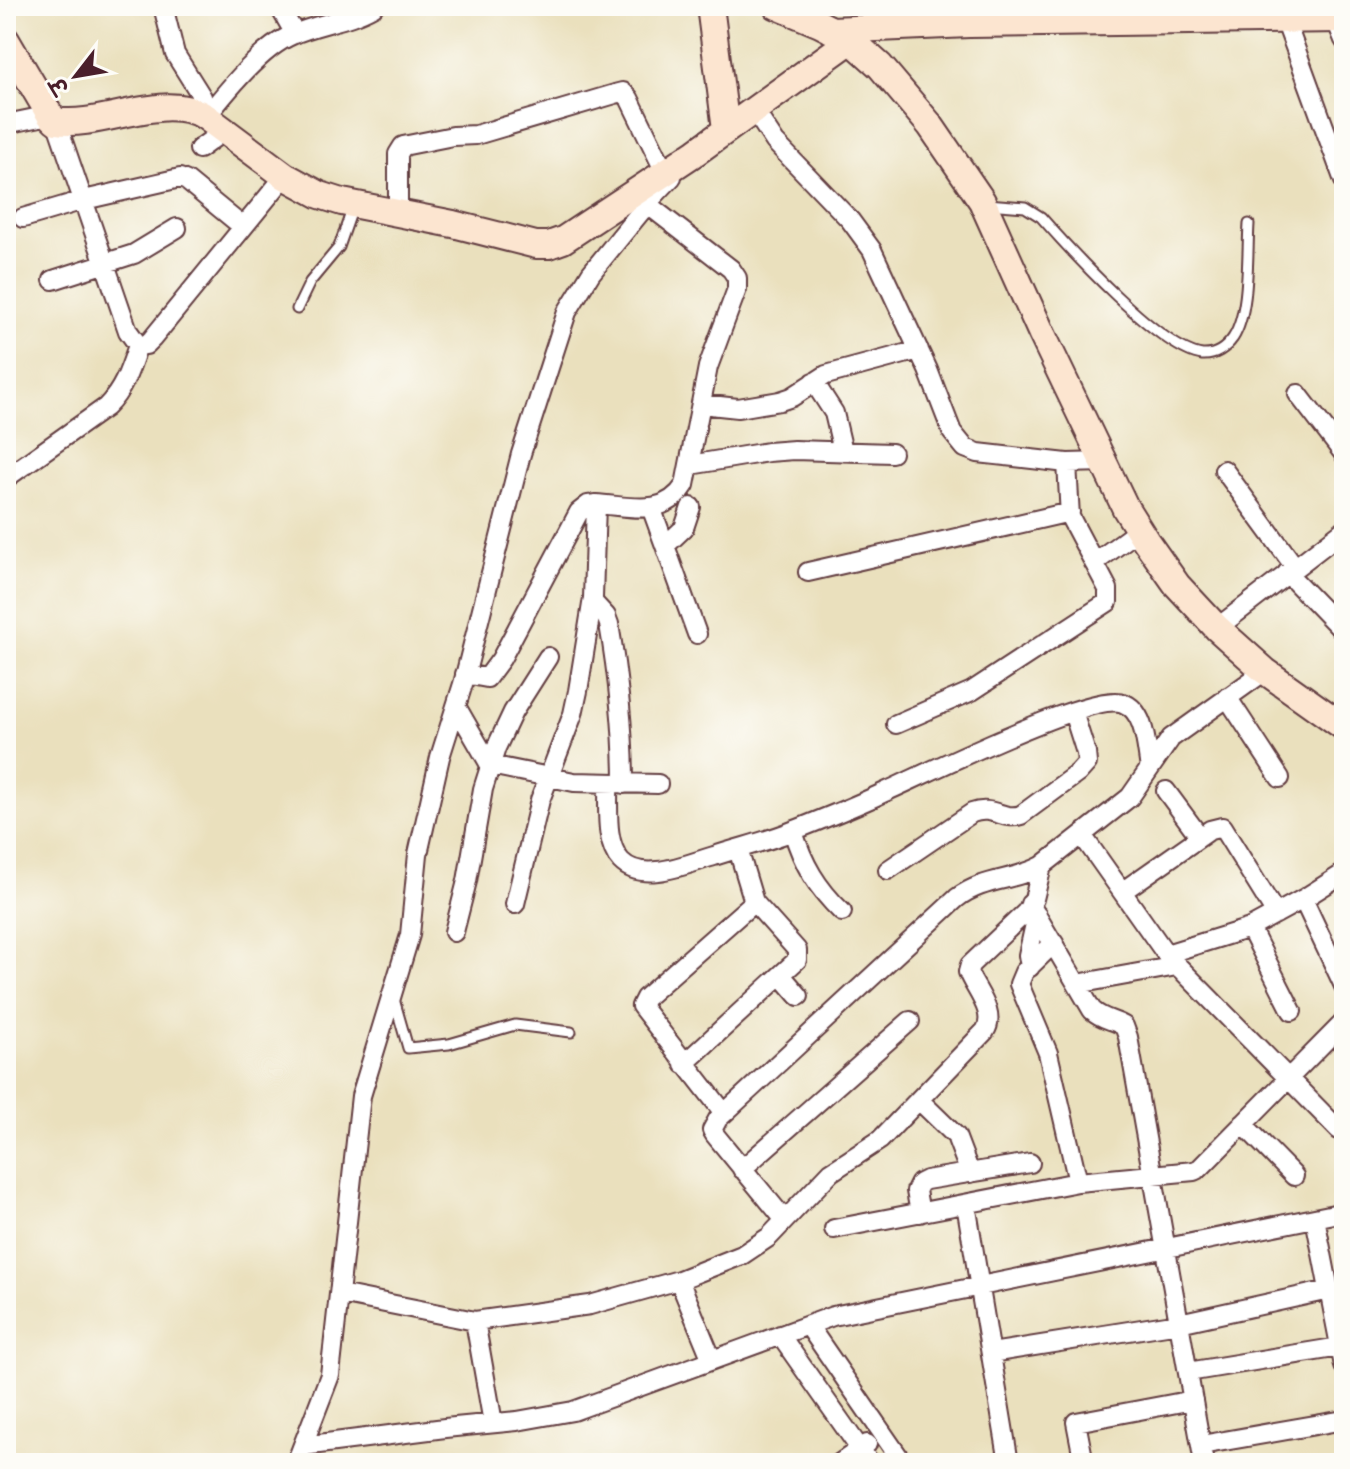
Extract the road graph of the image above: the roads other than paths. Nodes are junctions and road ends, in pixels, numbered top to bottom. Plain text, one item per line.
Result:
1 (163, 6) edge
2 (279, 6) edge
3 (374, 6) edge
4 (710, 6) edge
5 (777, 6) edge
6 (1185, 14) edge
7 (968, 15) edge
8 (1285, 20) junction
9 (856, 26) edge
10 (1341, 27) edge
11 (295, 34) junction
12 (6, 40) edge
13 (754, 110) junction
14 (53, 118) junction
15 (210, 120) junction
16 (6, 124) edge
17 (726, 129) junction
18 (199, 149) dead end
19 (696, 152) junction
20 (665, 172) junction
21 (285, 176) junction
22 (1344, 181) edge
23 (84, 200) junction
24 (354, 204) junction
25 (647, 204) junction
26 (983, 204) junction
27 (398, 213) junction
28 (23, 218) dead end
29 (1249, 224) dead end
30 (243, 227) junction
31 (177, 228) dead end
32 (105, 264) junction
33 (53, 280) dead end
34 (297, 309) dead end
35 (138, 345) junction
36 (919, 350) junction
37 (814, 382) junction
38 (1298, 394) dead end
39 (701, 404) junction
40 (843, 451) junction
41 (892, 453) dead end
42 (1344, 454) edge
43 (1105, 462) junction
44 (1067, 463) junction
45 (690, 465) junction
46 (1224, 470) dead end
47 (6, 478) edge
48 (596, 504) junction
49 (651, 507) junction
50 (691, 507) dead end
51 (1070, 512) junction
52 (1139, 530) junction
53 (1344, 530) edge
54 (665, 546) junction
55 (1094, 563) junction
56 (1291, 570) junction
57 (808, 572) dead end
58 (593, 602) junction
59 (1217, 628) junction
60 (1344, 631) edge
61 (697, 634) dead end
62 (548, 657) dead end
63 (1265, 671) junction
64 (465, 674) junction
65 (1227, 697) junction
66 (456, 706) junction
67 (1073, 712) junction
68 (896, 724) dead end
69 (1344, 727) edge
70 (490, 765) junction
71 (1150, 768) junction
72 (1280, 778) dead end
73 (548, 779) junction
74 (616, 784) junction
75 (658, 784) dead end
76 (1166, 791) dead end
77 (793, 831) junction
78 (1082, 835) junction
79 (1200, 837) junction
80 (738, 849) junction
81 (888, 870) dead end
82 (1035, 870) junction
83 (1344, 873) edge
84 (1123, 891) junction
85 (1303, 899) junction
86 (754, 902) junction
87 (515, 904) dead end
88 (1034, 906) junction
89 (842, 912) dead end
90 (1276, 914) junction
91 (1250, 928) junction
92 (454, 932) dead end
93 (1054, 943) junction
94 (1172, 960) junction
95 (1030, 967) junction
96 (781, 975) junction
97 (1077, 984) junction
98 (1344, 986) edge
99 (393, 995) junction
100 (799, 996) dead end
101 (1292, 1011) dead end
102 (910, 1021) dead end
103 (571, 1032) dead end
104 (1340, 1034) edge
105 (684, 1064) junction
106 (1290, 1077) junction
107 (919, 1100) junction
108 (724, 1113) junction
109 (1243, 1124) junction
110 (1339, 1130) dead end
111 (1030, 1163) dead end
112 (742, 1169) junction
113 (970, 1173) junction
114 (1154, 1173) junction
115 (1294, 1176) dead end
116 (1078, 1182) junction
117 (966, 1204) junction
118 (1344, 1212) edge
119 (920, 1213) junction
120 (1315, 1218) junction
121 (784, 1219) junction
122 (834, 1229) dead end
123 (1166, 1247) junction
124 (679, 1280) junction
125 (980, 1286) junction
126 (1329, 1290) junction
127 (340, 1294) junction
128 (475, 1321) junction
129 (1179, 1323) junction
130 (808, 1325) junction
131 (780, 1335) junction
132 (1340, 1347) junction
133 (991, 1353) junction
134 (712, 1360) junction
135 (1344, 1366) edge
136 (1188, 1372) junction
137 (1193, 1400) junction
138 (1344, 1420) edge
139 (493, 1423) junction
140 (883, 1434) junction
141 (1203, 1454) edge
142 (299, 1455) edge
143 (865, 1456) edge
144 (840, 1463) edge
145 (903, 1463) edge
146 (1009, 1463) edge
147 (1084, 1463) edge

1 - 15 street
2 - 11 street
3 - 11 street
4 - 17 street
5 - 9 street
6 - 7 street
6 - 8 street
7 - 9 street
8 - 10 street
8 - 22 street
9 - 13 street
9 - 26 street
11 - 15 street
12 - 14 street
13 - 17 street
13 - 36 street
14 - 15 street
14 - 16 street
14 - 23 street
15 - 18 street
15 - 21 street
17 - 19 street
19 - 20 street
19 - 25 street
20 - 27 street
20 - 27 street
21 - 24 street
21 - 30 street
23 - 28 street
23 - 30 street
23 - 32 street
24 - 27 street
24 - 34 lane
25 - 39 street
25 - 64 street
26 - 29 lane
26 - 43 street
30 - 35 street
31 - 32 street
32 - 33 street
32 - 35 street
35 - 47 street
36 - 37 street
36 - 44 street
37 - 39 street
37 - 40 street
38 - 42 street
39 - 45 street
40 - 41 street
40 - 45 street
43 - 44 street
43 - 52 street
44 - 51 street
45 - 49 street
46 - 56 street
48 - 49 street
48 - 58 street
48 - 64 street
49 - 54 street
50 - 54 street
51 - 55 street
51 - 57 street
52 - 55 street
52 - 59 street
53 - 56 street
54 - 61 street
55 - 68 street
56 - 59 street
56 - 60 street
58 - 73 street
58 - 74 street
59 - 63 street
62 - 70 street
63 - 65 street
63 - 69 street
64 - 66 street
65 - 71 street
65 - 72 street
66 - 70 street
66 - 99 street
67 - 71 street
67 - 77 street
67 - 81 street
70 - 73 street
70 - 92 street
71 - 78 street
73 - 74 street
73 - 87 street
74 - 75 street
74 - 80 street
76 - 79 street
77 - 80 street
77 - 89 street
78 - 82 street
78 - 84 street
79 - 84 street
79 - 90 street
80 - 86 street
82 - 88 street
82 - 108 street
83 - 85 street
84 - 94 street
85 - 90 street
85 - 98 street
86 - 96 street
86 - 105 street
88 - 93 street
88 - 95 street
88 - 107 street
90 - 91 street
91 - 94 street
91 - 101 street
93 - 95 street
93 - 97 street
94 - 97 street
94 - 106 street
95 - 116 street
96 - 100 street
96 - 105 street
97 - 114 street
99 - 103 lane
99 - 127 street
102 - 112 street
104 - 106 street
105 - 108 street
106 - 109 street
106 - 110 street
107 - 113 street
107 - 121 street
108 - 112 street
109 - 114 street
109 - 115 street
111 - 113 street
112 - 121 street
113 - 119 street
114 - 116 street
114 - 123 street
116 - 117 street
117 - 119 street
117 - 125 street
118 - 120 street
119 - 122 street
120 - 123 street
120 - 126 street
121 - 124 street
123 - 125 street
123 - 129 street
124 - 128 street
124 - 134 street
125 - 130 street
125 - 133 street
126 - 129 street
126 - 132 street
127 - 128 street
127 - 142 street
128 - 139 street
129 - 133 street
129 - 136 street
130 - 131 street
130 - 140 street
131 - 134 street
131 - 143 street
132 - 135 street
132 - 136 street
133 - 146 street
134 - 139 street
136 - 137 street
137 - 141 street
137 - 147 street
138 - 141 street
139 - 142 street
140 - 143 street
140 - 145 street
143 - 144 street

